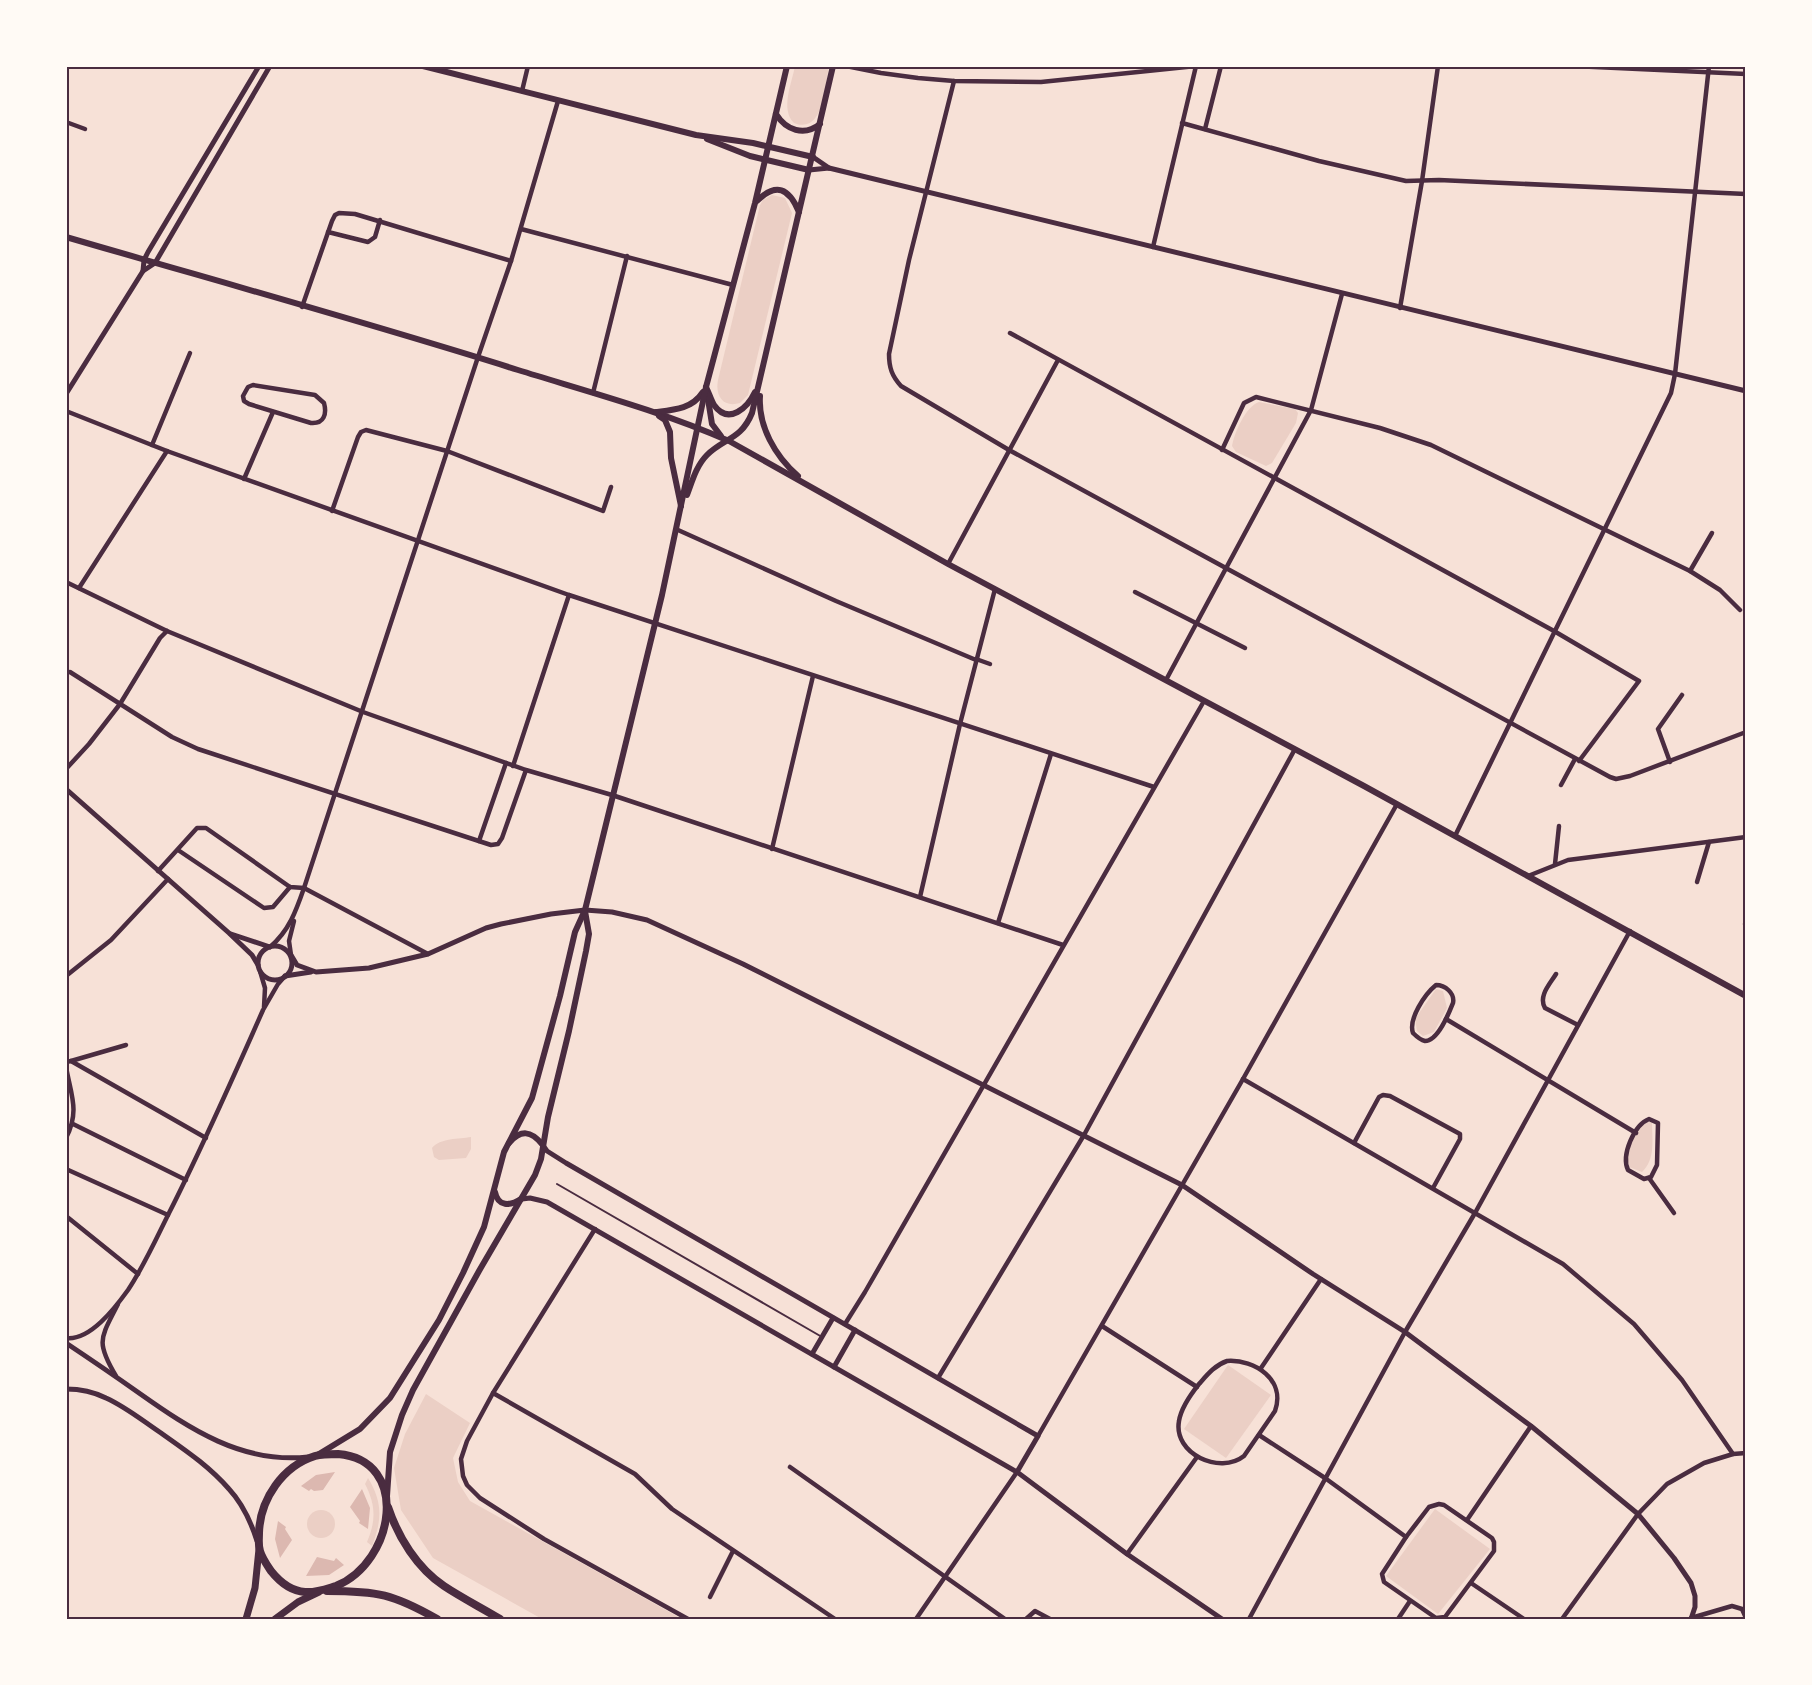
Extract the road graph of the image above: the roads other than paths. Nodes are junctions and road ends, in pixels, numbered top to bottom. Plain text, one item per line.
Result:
1 (259, 66) edge
2 (270, 66) edge
3 (423, 66) edge
4 (528, 66) edge
5 (787, 66) edge
6 (834, 66) edge
7 (846, 66) edge
8 (1196, 66) edge
9 (1221, 66) edge
10 (1438, 66) edge
11 (1573, 66) edge
12 (1708, 69) edge
13 (1746, 74) edge
14 (954, 81) junction
15 (522, 91) junction
16 (558, 101) junction
17 (776, 114) junction
18 (66, 122) edge
19 (1182, 123) junction
20 (820, 124) junction
21 (85, 129) dead end
22 (1205, 129) junction
23 (696, 135) junction
24 (212, 145) junction
25 (769, 146) junction
26 (220, 150) junction
27 (813, 157) junction
28 (766, 160) junction
29 (829, 168) junction
30 (809, 170) junction
31 (1422, 181) junction
32 (926, 192) junction
33 (1696, 192) junction
34 (1746, 194) edge
35 (755, 203) junction
36 (800, 213) junction
37 (380, 220) junction
38 (521, 229) junction
39 (328, 232) junction
40 (66, 237) edge
41 (1153, 247) junction
42 (627, 256) junction
43 (144, 260) junction
44 (511, 261) junction
45 (155, 263) junction
46 (143, 271) junction
47 (733, 285) junction
48 (1342, 294) junction
49 (302, 307) junction
50 (1400, 308) junction
51 (1010, 333) dead end
52 (190, 353) dead end
53 (478, 357) junction
54 (1058, 360) junction
55 (1675, 374) junction
56 (761, 380) junction
57 (706, 387) junction
58 (1745, 389) edge
59 (592, 393) junction
60 (66, 394) edge
61 (1311, 410) junction
62 (66, 411) edge
63 (273, 412) junction
64 (654, 412) junction
65 (697, 427) junction
66 (729, 441) junction
67 (152, 445) junction
68 (1009, 450) junction
69 (1222, 450) junction
70 (167, 451) junction
71 (447, 451) junction
72 (1275, 478) junction
73 (244, 479) junction
74 (807, 484) junction
75 (611, 487) dead end
76 (682, 509) junction
77 (332, 511) junction
78 (1604, 529) junction
79 (678, 530) junction
80 (1712, 533) dead end
81 (417, 542) junction
82 (948, 564) junction
83 (1227, 567) junction
84 (1690, 571) junction
85 (66, 582) edge
86 (79, 588) junction
87 (995, 589) junction
88 (1135, 592) dead end
89 (569, 595) junction
90 (1740, 610) dead end
91 (655, 622) junction
92 (1196, 624) junction
93 (167, 631) junction
94 (1554, 631) junction
95 (1245, 648) dead end
96 (976, 659) junction
97 (990, 664) dead end
98 (70, 672) dead end
99 (813, 676) junction
100 (1166, 680) junction
101 (1682, 695) dead end
102 (1204, 701) junction
103 (120, 704) junction
104 (363, 712) junction
105 (1510, 723) junction
106 (960, 724) junction
107 (1746, 732) edge
108 (1295, 749) junction
109 (1051, 754) junction
110 (1577, 760) junction
111 (1670, 762) junction
112 (506, 763) junction
113 (513, 765) junction
114 (66, 769) edge
115 (526, 770) junction
116 (1561, 785) dead end
117 (1154, 787) junction
118 (66, 789) edge
119 (336, 794) junction
120 (612, 795) junction
121 (1397, 804) junction
122 (1559, 826) dead end
123 (1455, 836) junction
124 (1746, 837) edge
125 (479, 841) junction
126 (1709, 842) junction
127 (771, 849) junction
128 (178, 850) junction
129 (1555, 864) junction
130 (158, 871) junction
131 (1528, 876) junction
132 (168, 879) junction
133 (1697, 882) dead end
134 (290, 887) junction
135 (304, 888) junction
136 (920, 897) junction
137 (299, 904) junction
138 (585, 910) junction
139 (998, 923) junction
140 (1630, 931) junction
141 (229, 933) junction
142 (1063, 945) junction
143 (270, 947) junction
144 (428, 954) junction
145 (291, 955) junction
146 (259, 968) junction
147 (316, 972) junction
148 (1556, 974) dead end
149 (66, 976) edge
150 (285, 976) junction
151 (1729, 988) junction
152 (1746, 996) edge
153 (1746, 1001) edge
154 (263, 1010) junction
155 (1446, 1019) junction
156 (1578, 1025) junction
157 (126, 1045) dead end
158 (68, 1061) edge
159 (66, 1067) edge
160 (1243, 1079) junction
161 (1548, 1080) junction
162 (983, 1085) junction
163 (73, 1124) junction
164 (1636, 1132) junction
165 (1084, 1135) junction
166 (66, 1138) edge
167 (206, 1138) junction
168 (1354, 1143) junction
169 (542, 1144) junction
170 (505, 1148) junction
171 (66, 1169) edge
172 (1649, 1178) junction
173 (186, 1180) junction
174 (495, 1182) junction
175 (557, 1184) dead end
176 (1182, 1185) junction
177 (1433, 1188) junction
178 (522, 1199) junction
179 (1475, 1213) junction
180 (1674, 1213) dead end
181 (168, 1215) junction
182 (66, 1216) edge
183 (595, 1229) junction
184 (138, 1274) junction
185 (1321, 1279) junction
186 (121, 1299) junction
187 (833, 1318) junction
188 (845, 1324) junction
189 (1102, 1326) junction
190 (855, 1330) junction
191 (1405, 1332) junction
192 (822, 1337) junction
193 (66, 1338) edge
194 (66, 1343) edge
195 (812, 1354) junction
196 (834, 1367) junction
197 (1260, 1368) junction
198 (117, 1378) junction
199 (938, 1378) junction
200 (1197, 1387) junction
201 (66, 1389) edge
202 (493, 1393) junction
203 (1532, 1426) junction
204 (1259, 1435) junction
205 (1038, 1436) junction
206 (1733, 1454) junction
207 (1746, 1454) edge
208 (316, 1456) junction
209 (1197, 1457) junction
210 (790, 1467) dead end
211 (1017, 1472) junction
212 (1325, 1478) junction
213 (386, 1502) junction
214 (1638, 1514) junction
215 (1467, 1520) junction
216 (1406, 1537) junction
217 (259, 1549) junction
218 (734, 1551) junction
219 (1127, 1554) junction
220 (946, 1577) junction
221 (1471, 1583) junction
222 (322, 1591) junction
223 (710, 1597) dead end
224 (1410, 1601) junction
225 (1746, 1618) edge
226 (246, 1619) edge
227 (275, 1619) edge
228 (437, 1619) edge
229 (500, 1619) edge
230 (688, 1619) edge
231 (835, 1619) edge
232 (916, 1619) edge
233 (1005, 1619) edge
234 (1026, 1619) edge
235 (1050, 1619) edge
236 (1222, 1619) edge
237 (1249, 1619) edge
238 (1398, 1619) edge
239 (1524, 1619) edge
240 (1562, 1619) edge
241 (1691, 1619) edge

1 - 24 street
2 - 26 street
3 - 15 main road
4 - 15 street
5 - 17 main road
6 - 20 main road
7 - 14 street
8 - 14 street
8 - 19 street
9 - 22 street
10 - 31 street
11 - 12 street
12 - 13 street
12 - 33 street
14 - 32 street
15 - 16 main road
16 - 23 main road
16 - 38 street
17 - 20 main road
17 - 25 main road
18 - 21 street
19 - 22 street
19 - 41 street
20 - 27 main road
22 - 31 street
23 - 25 main road
23 - 28 main road
24 - 26 street
24 - 43 street
25 - 27 main road
25 - 28 main road
26 - 45 street
27 - 29 street
27 - 30 main road
28 - 30 main road
28 - 35 main road
29 - 30 street
29 - 32 street
30 - 36 main road
31 - 33 street
31 - 50 street
32 - 41 street
32 - 68 street
33 - 34 street
33 - 55 street
35 - 36 main road
35 - 47 main road
36 - 56 main road
37 - 39 street
37 - 39 street
37 - 44 street
38 - 42 street
38 - 44 street
39 - 49 street
40 - 43 main road
41 - 48 street
42 - 47 street
42 - 59 street
43 - 45 main road
43 - 46 street
44 - 53 street
45 - 46 street
45 - 49 main road
46 - 60 street
47 - 57 main road
48 - 50 street
48 - 61 street
49 - 53 main road
50 - 55 street
51 - 54 street
52 - 67 street
53 - 59 main road
53 - 71 street
54 - 68 street
54 - 69 street
55 - 58 street
55 - 78 street
56 - 57 main road
56 - 66 main road
56 - 74 main road
57 - 64 main road
57 - 65 main road
57 - 66 main road
59 - 64 main road
61 - 69 street
61 - 72 street
61 - 78 street
62 - 67 street
63 - 63 street
63 - 73 street
64 - 65 main road
64 - 76 main road
65 - 66 main road
65 - 76 main road
66 - 74 main road
66 - 76 main road
67 - 70 street
68 - 82 street
68 - 83 street
69 - 72 street
70 - 73 street
70 - 86 street
71 - 75 street
71 - 77 street
71 - 81 street
72 - 83 street
72 - 94 street
73 - 77 street
74 - 82 main road
76 - 79 main road
77 - 81 street
78 - 84 street
78 - 94 street
79 - 91 main road
79 - 96 street
80 - 84 street
81 - 89 street
81 - 104 street
82 - 87 main road
83 - 92 street
83 - 105 street
84 - 90 street
85 - 86 street
86 - 93 street
87 - 96 street
87 - 100 main road
88 - 92 street
89 - 91 street
89 - 113 street
91 - 99 street
91 - 120 main road
92 - 95 street
92 - 100 street
93 - 103 street
93 - 104 street
94 - 105 street
94 - 110 street
96 - 97 street
96 - 106 street
98 - 103 street
99 - 106 street
99 - 127 street
100 - 102 main road
101 - 111 street
102 - 108 main road
102 - 117 street
103 - 114 street
103 - 119 street
104 - 112 street
104 - 119 street
105 - 110 street
105 - 123 street
106 - 109 street
106 - 136 street
107 - 111 street
108 - 121 main road
108 - 165 street
109 - 117 street
109 - 139 street
110 - 111 street
110 - 116 street
112 - 113 street
112 - 125 street
113 - 115 street
115 - 120 street
115 - 125 street
117 - 142 street
118 - 130 street
119 - 125 street
119 - 135 street
120 - 127 street
120 - 138 main road
121 - 123 main road
121 - 160 street
122 - 129 street
123 - 131 main road
124 - 126 street
126 - 129 street
126 - 133 street
127 - 136 street
128 - 130 street
128 - 134 street
128 - 134 street
129 - 131 street
130 - 132 street
131 - 140 main road
132 - 141 street
132 - 149 street
134 - 135 street
135 - 137 street
135 - 144 street
136 - 139 street
137 - 143 street
137 - 145 street
138 - 144 street
138 - 162 street
138 - 169 main road
138 - 170 main road
139 - 142 street
140 - 151 main road
140 - 156 street
141 - 143 street
141 - 146 street
142 - 162 street
143 - 145 street
143 - 146 street
144 - 147 street
145 - 147 street
145 - 150 street
146 - 150 street
146 - 154 street
147 - 150 street
148 - 156 street
150 - 154 street
151 - 152 main road
151 - 153 main road
154 - 167 street
155 - 155 street
155 - 161 street
156 - 161 street
157 - 158 street
158 - 167 street
159 - 163 street
160 - 168 street
160 - 176 street
161 - 164 street
161 - 179 street
162 - 165 street
162 - 188 street
163 - 166 street
163 - 173 street
164 - 172 street
164 - 172 street
165 - 176 street
165 - 199 street
167 - 173 street
168 - 177 street
168 - 177 street
169 - 170 main road
169 - 178 main road
169 - 187 street
170 - 174 main road
171 - 181 street
172 - 180 street
173 - 181 street
174 - 178 main road
174 - 208 main road
175 - 192 lane
176 - 185 street
176 - 189 street
177 - 179 street
178 - 183 street
178 - 213 main road
179 - 191 street
179 - 206 street
181 - 184 street
182 - 184 street
183 - 195 street
183 - 202 street
184 - 186 street
185 - 191 street
185 - 197 street
186 - 193 street
186 - 198 street
187 - 188 street
187 - 192 street
188 - 190 street
189 - 200 street
189 - 205 street
190 - 196 street
190 - 199 street
191 - 203 street
191 - 212 street
192 - 195 street
194 - 198 street
195 - 196 street
196 - 211 street
197 - 200 street
197 - 204 street
198 - 208 street
199 - 205 street
200 - 209 street
201 - 217 street
202 - 218 street
202 - 230 street
203 - 214 street
203 - 215 street
204 - 209 street
204 - 212 street
205 - 211 street
206 - 207 street
206 - 214 street
208 - 213 highway
208 - 217 highway
209 - 219 street
210 - 220 street
211 - 219 street
211 - 220 street
212 - 216 street
212 - 237 street
213 - 222 highway
213 - 229 highway
214 - 240 street
214 - 241 street
215 - 216 street
215 - 221 street
216 - 224 street
217 - 222 highway
217 - 226 main road
218 - 223 street
218 - 231 street
219 - 236 street
220 - 232 street
220 - 233 street
221 - 224 street
221 - 239 street
222 - 227 main road
222 - 228 highway
224 - 238 street
225 - 241 street
234 - 235 street

